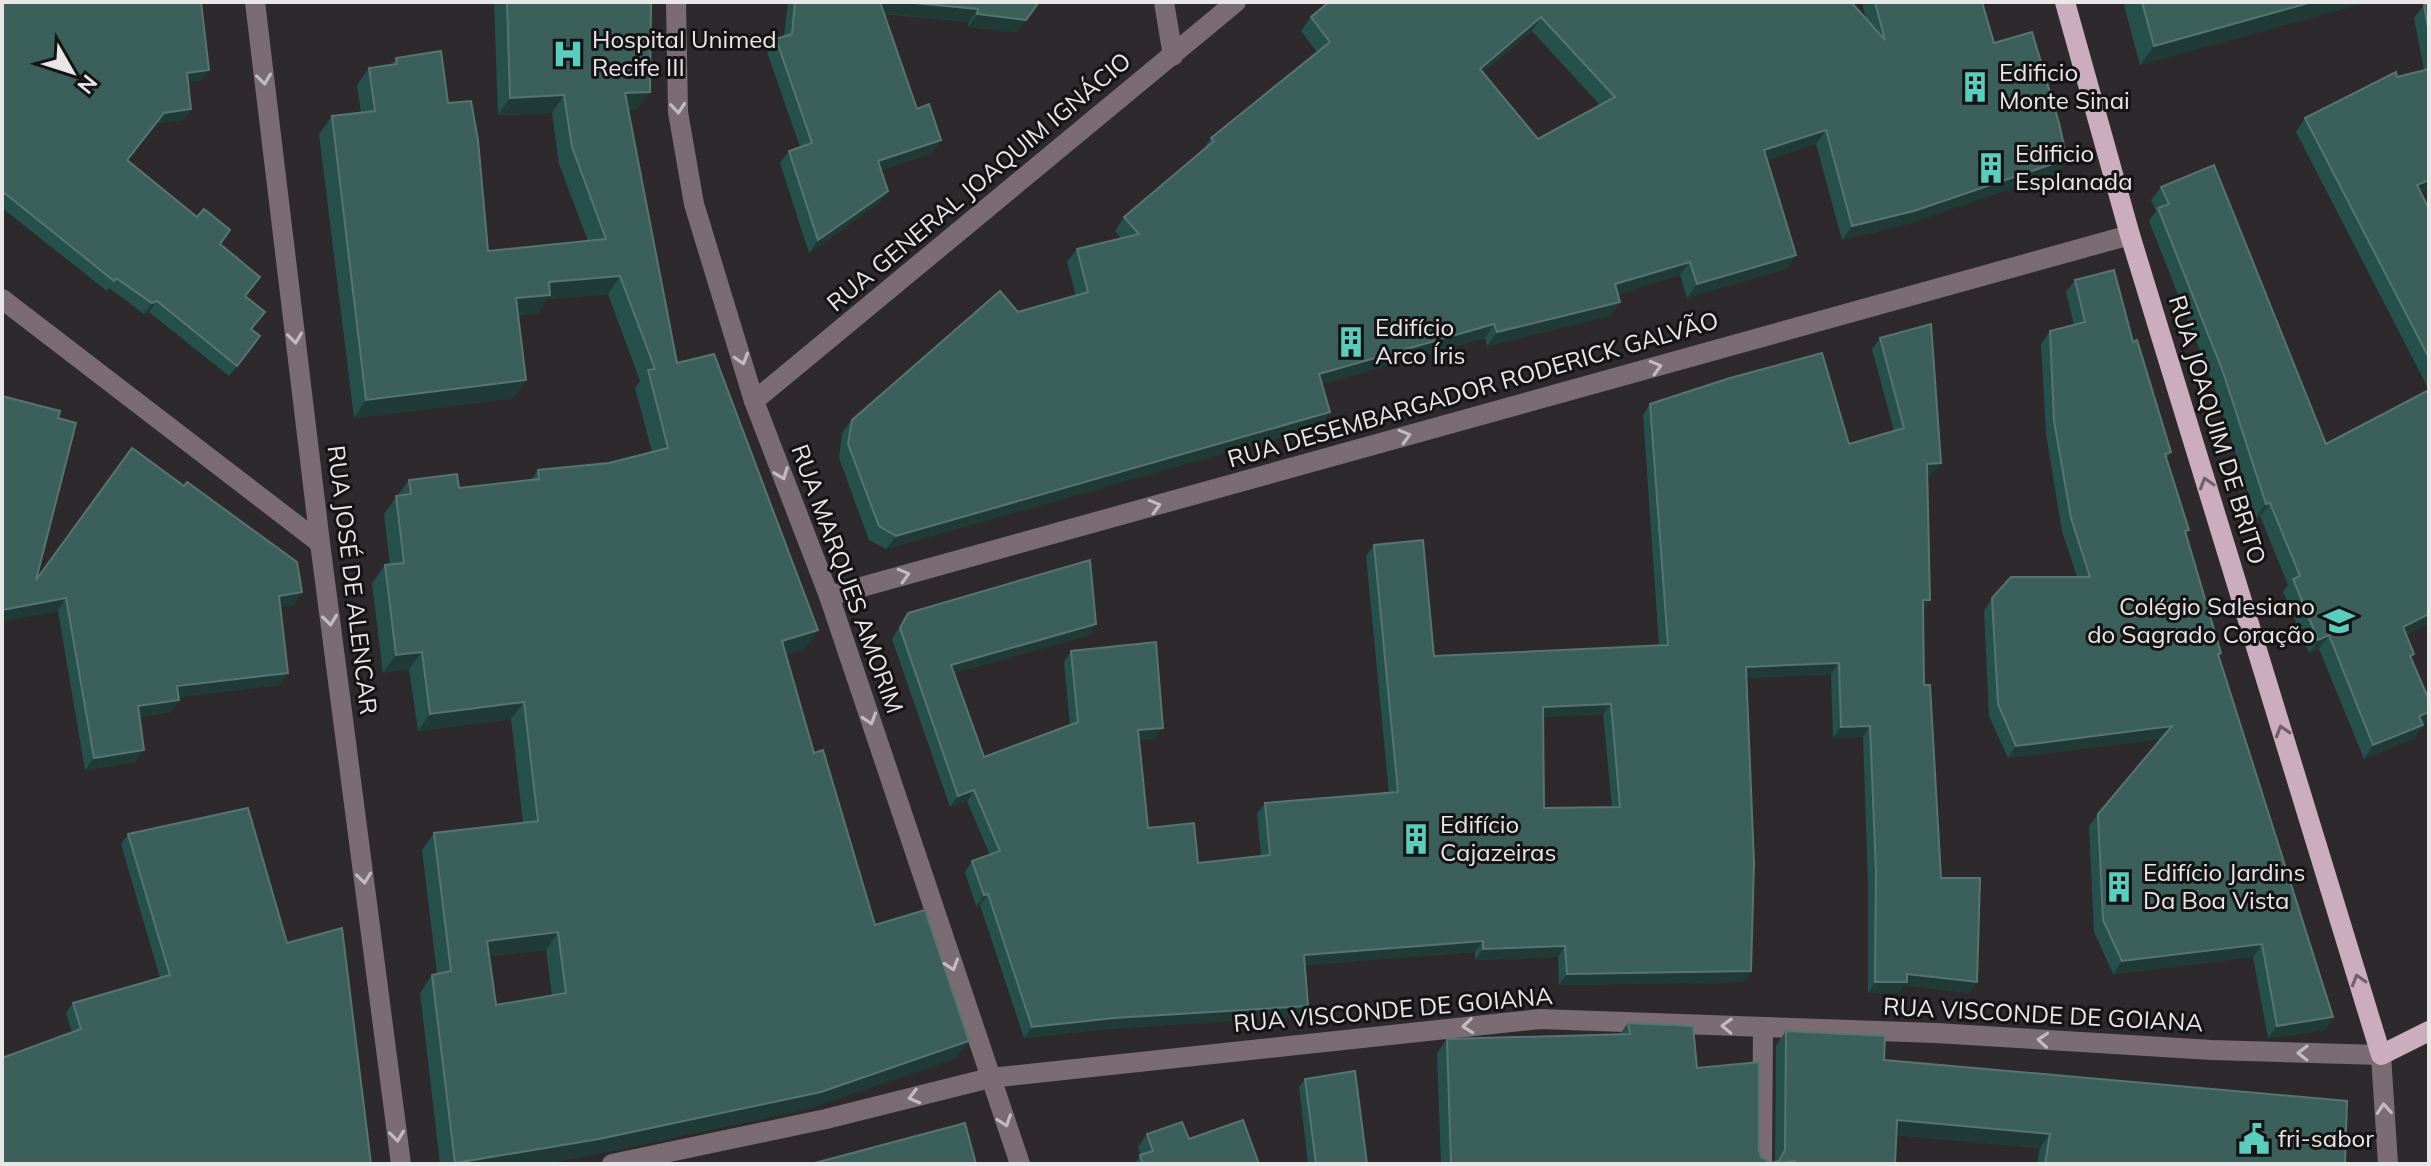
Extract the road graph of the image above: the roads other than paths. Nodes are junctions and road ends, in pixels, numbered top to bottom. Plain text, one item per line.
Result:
1 (255, 2) edge
2 (676, 2) edge
3 (1164, 2) edge
4 (1236, 2) edge
5 (2065, 2) edge
6 (1173, 56) junction
7 (2130, 235) junction
8 (2, 299) edge
9 (754, 401) junction
10 (320, 543) junction
11 (829, 596) junction
12 (1763, 1027) junction
13 (2429, 1031) edge
14 (2381, 1055) junction
15 (990, 1078) junction
16 (401, 1164) edge
17 (612, 1164) edge
18 (1020, 1164) edge
19 (1762, 1164) edge
20 (2388, 1164) edge

1 -> 10 street, RUA JOSÉ DE ALENCAR
2 -> 9 street, RUA MARQUES AMORIM
3 - 6 street
4 - 6 street, RUA GENERAL JOAQUIM IGNÁCIO
5 - 7 main road, RUA JOAQUIM DE BRITO
6 - 9 street, RUA GENERAL JOAQUIM IGNÁCIO
11 -> 7 street, RUA DESEMBARGADOR RODERICK GALVÃO
14 -> 7 main road, RUA JOAQUIM DE BRITO
8 - 10 street
9 -> 11 street, RUA MARQUES AMORIM
10 -> 16 street, RUA JOSÉ DE ALENCAR
11 -> 15 street, RUA MARQUES AMORIM
14 -> 12 street, RUA VISCONDE DE GOIANA
12 -> 15 street, RUA VISCONDE DE GOIANA
12 - 19 street
13 - 14 main road
20 -> 14 street
15 -> 17 street, RUA VISCONDE DE GOIANA
15 -> 18 street, RUA MARQUES AMORIM

